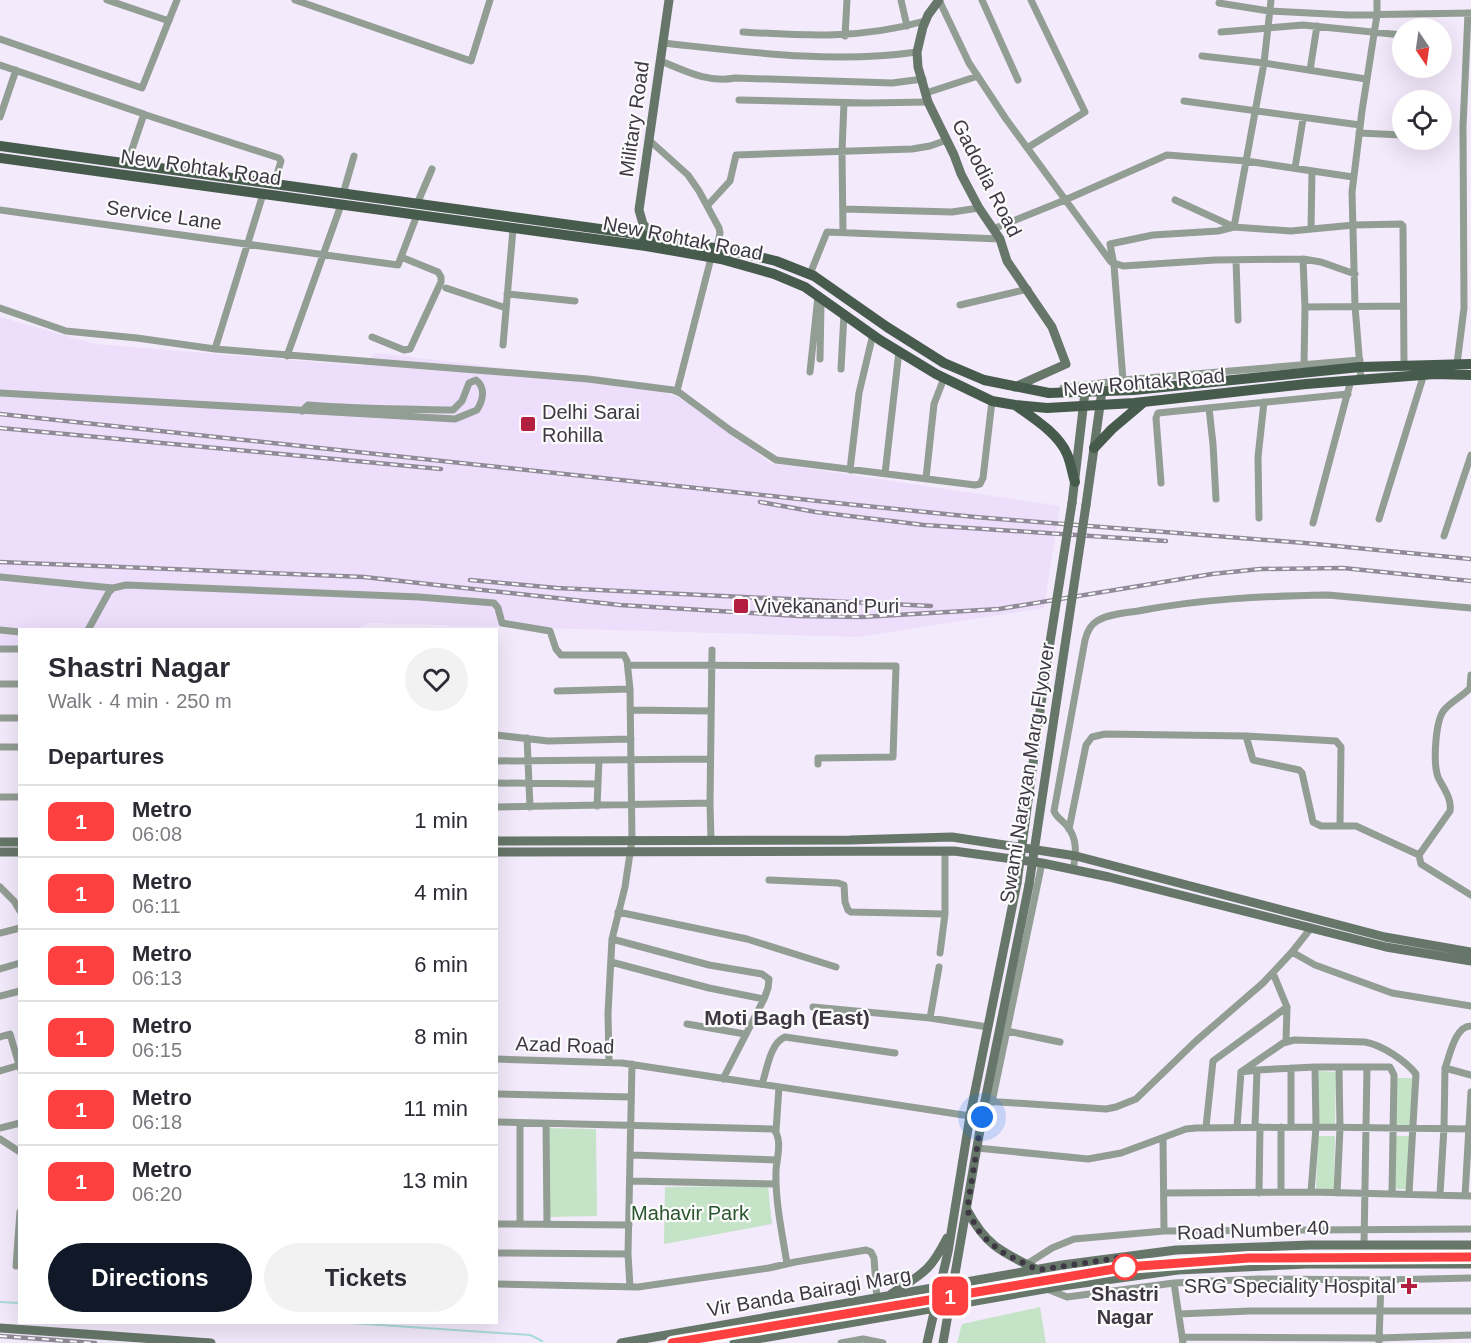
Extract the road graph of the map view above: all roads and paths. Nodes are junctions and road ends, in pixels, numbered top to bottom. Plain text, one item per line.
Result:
1 (107, 0) edge
2 (177, 0) edge
3 (295, 0) edge
4 (490, 0) edge
5 (669, 0) edge
6 (847, 0) edge
7 (901, 0) edge
8 (939, 0) edge
9 (982, 0) edge
10 (1031, 0) edge
11 (1271, 0) edge
12 (1377, 0) edge
13 (1219, 3) dead end
14 (1269, 11) junction
15 (1469, 13) edge
16 (1377, 15) junction
17 (170, 21) junction
18 (925, 21) junction
19 (907, 26) junction
20 (1317, 26) junction
21 (1268, 28) junction
22 (743, 32) dead end
23 (1221, 32) dead end
24 (1374, 32) junction
25 (1392, 34) edge
26 (845, 36) junction
27 (0, 39) edge
28 (663, 43) junction
29 (1468, 46) edge
30 (917, 52) junction
31 (1202, 56) dead end
32 (661, 61) junction
33 (1264, 63) junction
34 (0, 65) edge
35 (15, 70) junction
36 (1310, 70) junction
37 (978, 76) junction
38 (923, 79) junction
39 (1366, 79) junction
40 (1018, 80) dead end
41 (927, 97) junction
42 (740, 100) dead end
43 (1184, 101) dead end
44 (844, 103) junction
45 (1255, 111) junction
46 (143, 114) junction
47 (0, 117) edge
48 (1303, 119) junction
49 (1359, 129) junction
50 (1392, 134) edge
51 (947, 140) junction
52 (649, 141) junction
53 (0, 146) edge
54 (1027, 148) junction
55 (842, 151) junction
56 (354, 156) dead end
57 (0, 158) edge
58 (1246, 161) junction
59 (127, 164) junction
60 (1295, 168) junction
61 (432, 169) dead end
62 (1312, 171) junction
63 (1353, 177) junction
64 (274, 184) junction
65 (263, 194) junction
66 (342, 199) junction
67 (1065, 200) junction
68 (1175, 200) dead end
69 (707, 206) junction
70 (979, 208) junction
71 (843, 209) junction
72 (0, 210) edge
73 (417, 210) junction
74 (1468, 216) edge
75 (1354, 225) junction
76 (1234, 227) junction
77 (513, 229) junction
78 (993, 229) junction
79 (1311, 229) junction
80 (843, 232) junction
81 (655, 237) junction
82 (1000, 239) junction
83 (248, 244) junction
84 (717, 247) junction
85 (324, 255) junction
86 (401, 257) junction
87 (711, 258) junction
88 (1236, 260) junction
89 (1303, 260) junction
90 (1114, 265) junction
91 (810, 274) junction
92 (1355, 274) junction
93 (446, 288) dead end
94 (1028, 289) junction
95 (507, 294) junction
96 (820, 297) junction
97 (575, 301) dead end
98 (960, 305) dead end
99 (1355, 306) junction
100 (1403, 306) junction
101 (1305, 307) junction
102 (0, 308) edge
103 (506, 308) junction
104 (844, 314) junction
105 (1238, 320) dead end
106 (873, 334) junction
107 (372, 338) dead end
108 (503, 345) dead end
109 (215, 349) junction
110 (899, 351) junction
111 (287, 356) junction
112 (820, 359) dead end
113 (1360, 363) junction
114 (1457, 364) junction
115 (1471, 364) edge
116 (1304, 365) junction
117 (1404, 365) junction
118 (841, 369) dead end
119 (810, 372) dead end
120 (1424, 374) junction
121 (1471, 375) edge
122 (944, 378) junction
123 (1123, 380) junction
124 (1356, 380) junction
125 (1017, 387) junction
126 (677, 391) junction
127 (1102, 391) junction
128 (1085, 392) junction
129 (0, 393) edge
130 (1348, 394) junction
131 (993, 400) junction
132 (1144, 402) junction
133 (1264, 402) junction
134 (1015, 405) junction
135 (1100, 405) junction
136 (1083, 406) junction
137 (1209, 408) junction
138 (302, 411) junction
139 (1094, 448) junction
140 (1471, 455) edge
141 (850, 470) junction
142 (885, 474) junction
143 (926, 478) junction
144 (1075, 482) junction
145 (1161, 483) dead end
146 (1216, 499) dead end
147 (1259, 518) dead end
148 (1379, 519) dead end
149 (1313, 523) dead end
150 (1444, 537) dead end
151 (0, 577) edge
152 (113, 588) junction
153 (1471, 608) edge
154 (89, 628) edge
155 (0, 630) edge
156 (18, 632) edge
157 (0, 649) edge
158 (18, 649) edge
159 (712, 650) dead end
160 (628, 665) junction
161 (711, 665) junction
162 (1471, 675) edge
163 (0, 684) edge
164 (18, 684) edge
165 (630, 689) junction
166 (557, 691) dead end
167 (630, 710) junction
168 (710, 711) junction
169 (0, 717) edge
170 (18, 718) edge
171 (498, 735) edge
172 (1246, 736) junction
173 (527, 738) junction
174 (631, 739) junction
175 (0, 747) edge
176 (18, 747) edge
177 (631, 759) junction
178 (710, 759) junction
179 (529, 760) junction
180 (598, 760) junction
181 (498, 761) edge
182 (818, 764) dead end
183 (498, 783) edge
184 (530, 783) junction
185 (598, 784) junction
186 (0, 797) edge
187 (18, 798) edge
188 (710, 802) junction
189 (632, 805) junction
190 (597, 806) junction
191 (498, 807) edge
192 (530, 807) junction
193 (1340, 825) junction
194 (1069, 829) junction
195 (632, 840) junction
196 (498, 841) edge
197 (711, 841) junction
198 (0, 842) edge
199 (18, 842) edge
200 (945, 851) junction
201 (0, 852) edge
202 (18, 852) edge
203 (498, 852) edge
204 (632, 852) junction
205 (1419, 855) junction
206 (1076, 856) junction
207 (1042, 863) junction
208 (1073, 870) junction
209 (769, 880) dead end
210 (0, 886) edge
211 (1471, 895) edge
212 (18, 908) edge
213 (618, 912) junction
214 (945, 914) junction
215 (18, 928) edge
216 (1311, 928) junction
217 (0, 933) edge
218 (612, 939) junction
219 (1471, 951) edge
220 (1292, 952) junction
221 (940, 953) dead end
222 (1471, 961) edge
223 (611, 962) junction
224 (18, 964) edge
225 (836, 967) dead end
226 (939, 967) dead end
227 (0, 969) edge
228 (1273, 974) junction
229 (18, 992) edge
230 (0, 996) edge
231 (764, 999) junction
232 (1471, 1006) edge
233 (813, 1007) dead end
234 (1287, 1007) junction
235 (930, 1018) junction
236 (687, 1024) dead end
237 (1471, 1026) edge
238 (988, 1027) junction
239 (1007, 1031) junction
240 (746, 1034) junction
241 (0, 1037) edge
242 (1286, 1041) junction
243 (1060, 1042) dead end
244 (895, 1053) dead end
245 (498, 1059) edge
246 (18, 1062) edge
247 (609, 1062) junction
248 (632, 1064) junction
249 (18, 1066) edge
250 (1367, 1066) junction
251 (1316, 1067) junction
252 (1291, 1068) junction
253 (1339, 1068) junction
254 (1445, 1068) junction
255 (1257, 1070) junction
256 (0, 1071) edge
257 (1241, 1072) junction
258 (1471, 1075) edge
259 (723, 1079) junction
260 (762, 1084) junction
261 (779, 1087) junction
262 (1471, 1092) edge
263 (498, 1094) edge
264 (631, 1097) junction
265 (989, 1101) junction
266 (970, 1116) junction
267 (498, 1122) edge
268 (520, 1123) junction
269 (18, 1124) edge
270 (546, 1124) junction
271 (632, 1125) junction
272 (1316, 1126) junction
273 (1206, 1127) junction
274 (1237, 1127) junction
275 (1258, 1127) junction
276 (1281, 1127) junction
277 (1291, 1127) junction
278 (0, 1128) edge
279 (1340, 1128) junction
280 (1367, 1128) junction
281 (1392, 1128) junction
282 (1444, 1128) junction
283 (1413, 1129) junction
284 (1470, 1129) edge
285 (776, 1131) junction
286 (1162, 1138) junction
287 (0, 1139) edge
288 (977, 1149) junction
289 (18, 1151) edge
290 (631, 1155) junction
291 (777, 1160) junction
292 (631, 1181) junction
293 (776, 1184) junction
294 (1281, 1192) junction
295 (1311, 1192) junction
296 (1164, 1193) junction
297 (1259, 1193) junction
298 (1337, 1193) junction
299 (1392, 1193) junction
300 (1409, 1193) junction
301 (1365, 1194) junction
302 (1440, 1194) junction
303 (1468, 1196) edge
304 (967, 1210) junction
305 (520, 1223) junction
306 (498, 1224) edge
307 (547, 1224) junction
308 (629, 1225) junction
309 (1365, 1229) junction
310 (1446, 1229) junction
311 (1471, 1229) edge
312 (951, 1230) junction
313 (1164, 1231) junction
314 (1364, 1245) junction
315 (1445, 1245) junction
316 (1471, 1245) edge
317 (18, 1247) edge
318 (498, 1253) edge
319 (628, 1254) junction
320 (787, 1264) junction
321 (1027, 1264) junction
322 (1471, 1264) edge
323 (16, 1266) dead end
324 (1257, 1266) junction
325 (1038, 1270) junction
326 (1471, 1278) edge
327 (1258, 1279) junction
328 (1381, 1280) junction
329 (1174, 1283) junction
330 (498, 1284) edge
331 (955, 1285) junction
332 (630, 1287) junction
333 (939, 1287) junction
334 (1046, 1289) junction
335 (882, 1298) junction
336 (951, 1305) junction
337 (935, 1308) junction
338 (1380, 1311) junction
339 (1471, 1311) edge
340 (1179, 1314) junction
341 (0, 1328) edge
342 (1471, 1335) edge
343 (1182, 1340) edge
344 (1379, 1340) edge
345 (211, 1343) edge
346 (621, 1343) edge
347 (734, 1343) edge
348 (841, 1343) edge
349 (883, 1343) edge
350 (927, 1343) edge
351 (944, 1343) edge

1 - 17 street
2 - 17 street
3 - 4 street
5 - 28 main road, Military Road
6 - 26 street
7 - 19 street
8 - 18 main road, Gadodia Road
8 - 37 street
9 - 40 street
10 - 54 street
11 - 14 street
12 - 16 street
13 - 14 street
14 - 16 street
14 - 21 street
15 - 16 street
15 - 29 street
16 - 24 street
17 - 27 street
18 - 19 street
18 - 30 main road, Gadodia Road
19 - 26 street
20 - 21 street
20 - 24 street
20 - 36 street
21 - 23 street
21 - 33 street
22 - 26 street
24 - 25 street
24 - 39 street
28 - 30 street
28 - 32 main road, Military Road
29 - 74 street
30 - 38 main road, Gadodia Road
31 - 33 street
32 - 38 street
32 - 52 main road, Military Road
33 - 36 street
33 - 45 street
34 - 35 street
35 - 46 street
35 - 47 street
36 - 39 street
37 - 41 street
37 - 54 street
38 - 41 main road, Gadodia Road
39 - 49 street
41 - 44 street
41 - 51 main road, Gadodia Road
42 - 44 street
43 - 45 street
44 - 55 street
45 - 48 street
45 - 58 street
46 - 59 street
46 - 64 street
48 - 49 street
48 - 60 street
49 - 50 street
49 - 63 street
51 - 55 street
51 - 70 main road, Gadodia Road
52 - 69 street
52 - 81 main road, Military Road
53 - 59 main road, New Rohtak Road
54 - 67 street
55 - 69 street
55 - 71 street
56 - 66 street
57 - 65 main road, New Rohtak Road
58 - 60 street
58 - 67 street
58 - 76 street
59 - 64 main road, New Rohtak Road
60 - 62 street
61 - 73 street
62 - 63 street
62 - 79 street
63 - 75 street
64 - 66 main road, New Rohtak Road
65 - 66 main road, New Rohtak Road
65 - 83 street
66 - 73 main road, New Rohtak Road
66 - 85 street
67 - 78 street
67 - 90 street
68 - 76 street
69 - 84 street
70 - 71 street
70 - 78 main road, Gadodia Road
71 - 80 street
72 - 83 street, Service Lane
73 - 77 main road, New Rohtak Road
73 - 81 main road, New Rohtak Road
73 - 86 street
74 - 114 street
75 - 79 street
75 - 92 street
75 - 100 street
76 - 79 street
76 - 90 street
77 - 87 main road, New Rohtak Road
77 - 95 street
78 - 82 main road, Gadodia Road
80 - 82 street
80 - 91 street
81 - 84 main road, New Rohtak Road
82 - 94 main road, Gadodia Road
83 - 85 street, Service Lane
83 - 109 street
84 - 91 main road, New Rohtak Road
85 - 86 street, Service Lane
85 - 111 street
86 - 107 street
87 - 96 main road, New Rohtak Road
87 - 126 street
88 - 89 street
88 - 90 street
88 - 105 street
89 - 92 street
89 - 101 street
90 - 123 street
91 - 125 main road, New Rohtak Road
92 - 99 street
93 - 103 street
94 - 98 street
94 - 125 main road, Gadodia Road
95 - 97 street
95 - 103 street
96 - 104 main road, New Rohtak Road
96 - 112 street
96 - 119 street
99 - 100 street
99 - 101 street
99 - 113 street
100 - 117 street
101 - 116 street
102 - 109 street
103 - 108 street
104 - 106 main road, New Rohtak Road
104 - 118 street
106 - 110 main road, New Rohtak Road
106 - 141 street
109 - 111 street
110 - 122 main road, New Rohtak Road
110 - 142 street
111 - 126 street
113 - 116 street
113 - 117 main road, New Rohtak Road
113 - 124 street
113 - 127 main road, New Rohtak Road
114 - 115 main road, New Rohtak Road
114 - 117 main road, New Rohtak Road
116 - 123 street
120 - 121 main road, New Rohtak Road
120 - 124 main road, New Rohtak Road
120 - 148 street
122 - 131 main road, New Rohtak Road
122 - 143 street
123 - 125 street
124 - 130 street
124 - 132 main road, New Rohtak Road
125 - 128 main road, New Rohtak Road
126 - 141 street
127 - 128 main road, New Rohtak Road
127 - 135 main road, Swami Narayan Marg Flyover
128 - 136 main road, Swami Narayan Marg Flyover
129 - 138 street
130 - 133 street
130 - 149 street
131 - 134 main road, New Rohtak Road
131 - 143 street
132 - 135 main road, New Rohtak Road
132 - 139 main road
133 - 137 street
133 - 147 street
134 - 136 main road, New Rohtak Road
134 - 144 main road
135 - 136 main road, New Rohtak Road
135 - 139 main road, Swami Narayan Marg Flyover
136 - 144 main road, Swami Narayan Marg Flyover
137 - 145 street
137 - 146 street
138 - 138 street
139 - 265 main road, Swami Narayan Marg Flyover, bridge
140 - 150 street
141 - 142 street
142 - 143 street
144 - 238 main road, Swami Narayan Marg Flyover, bridge
151 - 152 street
152 - 154 street
152 - 160 street
153 - 194 street
155 - 156 street
157 - 158 street
159 - 161 street
160 - 161 street
160 - 165 street
161 - 168 street
161 - 182 street
162 - 205 street
163 - 164 street
165 - 166 street
165 - 167 street
167 - 168 street
167 - 174 street
168 - 178 street
169 - 170 street
171 - 173 street
172 - 193 street
172 - 193 street
172 - 194 street
173 - 174 street
173 - 179 street
174 - 177 street
175 - 176 street
177 - 178 street
177 - 180 street
177 - 189 street
178 - 188 street
179 - 180 street
179 - 181 street
179 - 184 street
180 - 185 street
183 - 184 street
184 - 185 street
184 - 192 street
185 - 190 street
186 - 187 street
188 - 189 street
188 - 197 street
189 - 190 street
189 - 195 street
190 - 192 street
191 - 192 street
193 - 205 street
194 - 206 street
195 - 196 main road
195 - 197 main road
195 - 204 street
197 - 206 main road
198 - 199 main road
200 - 204 main road
200 - 207 main road
200 - 214 street
201 - 202 main road
203 - 204 main road
204 - 213 street
205 - 211 street
206 - 208 street
206 - 219 main road
207 - 208 main road
207 - 239 street
208 - 216 main road
209 - 214 street
210 - 212 street
213 - 218 street
213 - 225 street
214 - 221 street
215 - 217 street
216 - 220 street
216 - 222 main road
218 - 223 street
218 - 231 street
220 - 228 street
220 - 232 street
223 - 231 street
223 - 247 street
224 - 227 street
226 - 235 street
228 - 234 street
228 - 265 street
229 - 230 street
231 - 240 street
233 - 235 street
234 - 242 street
234 - 273 street
235 - 238 street
236 - 240 street
237 - 254 street
238 - 266 main road, Swami Narayan Marg Flyover
239 - 243 street
239 - 265 street
240 - 259 street
241 - 246 street
242 - 257 street
242 - 283 street
244 - 260 street
245 - 247 street, Azad Road
247 - 248 street, Azad Road
248 - 259 street, Azad Road
248 - 264 street
249 - 256 street
250 - 253 street
250 - 280 street
250 - 281 street
251 - 252 street
251 - 253 street
251 - 272 street
252 - 255 street
252 - 277 street
253 - 279 street
254 - 258 street
254 - 282 street
255 - 257 street
255 - 275 street
257 - 274 street
259 - 260 street, Azad Road
260 - 261 street, Azad Road
261 - 266 street, Azad Road
261 - 285 street
262 - 284 street
263 - 264 street
264 - 271 street
265 - 288 main road, Swami Narayan Marg Flyover
266 - 312 main road, Swami Narayan Marg Flyover
267 - 268 street
268 - 270 street
268 - 305 street
269 - 278 street
270 - 271 street
270 - 307 street
271 - 285 street
271 - 290 street
272 - 277 street
272 - 279 street
272 - 295 street
273 - 274 street
273 - 286 street
274 - 275 street
275 - 276 street
275 - 297 street
276 - 277 street
276 - 294 street
279 - 280 street
279 - 298 street
280 - 281 street
280 - 301 street
281 - 283 street
281 - 299 street
282 - 283 street
282 - 284 street
282 - 302 street
283 - 300 street
284 - 303 street
285 - 291 street
286 - 288 street
286 - 296 street
287 - 289 street
288 - 304 main road, Swami Narayan Marg Flyover
290 - 291 street
290 - 292 street
291 - 293 street
292 - 293 street
292 - 308 street
293 - 320 street
294 - 295 street
294 - 297 street
295 - 298 street
296 - 297 street
296 - 313 street
298 - 301 street
299 - 300 street
299 - 301 street
300 - 302 street
301 - 309 street
302 - 303 street
304 - 321 main road
304 - 331 main road, Swami Narayan Marg Flyover
305 - 306 street
305 - 307 street
307 - 308 street
308 - 319 street
309 - 310 street
309 - 313 street
309 - 314 street
310 - 311 street
310 - 315 street
312 - 333 main road, Swami Narayan Marg Flyover
312 - 335 main road
313 - 321 street
314 - 315 main road, Road Number 40
314 - 325 main road, Road Number 40
315 - 316 main road, Road Number 40
317 - 323 street
318 - 319 street
319 - 332 street
320 - 332 street
320 - 335 street
321 - 325 main road
322 - 324 main road, Vir Banda Bairagi Marg
324 - 327 street
324 - 334 main road, Vir Banda Bairagi Marg
325 - 331 main road, Vir Banda Bairagi Marg
326 - 328 street
327 - 328 street
327 - 329 street
328 - 338 street
329 - 334 street
329 - 340 street
330 - 332 street
331 - 333 main road, Vir Banda Bairagi Marg
331 - 336 main road, Swami Narayan Marg Flyover
333 - 335 main road, Vir Banda Bairagi Marg
333 - 337 main road, Swami Narayan Marg Flyover
334 - 336 main road, Vir Banda Bairagi Marg
335 - 346 main road, Vir Banda Bairagi Marg
336 - 337 main road, Vir Banda Bairagi Marg
336 - 351 main road, Swami Narayan Marg Flyover
337 - 347 main road, Vir Banda Bairagi Marg
337 - 350 main road, Swami Narayan Marg Flyover
338 - 339 street
338 - 340 street
338 - 344 street
340 - 343 street
341 - 345 main road
342 - 344 street
343 - 344 street
348 - 349 street

